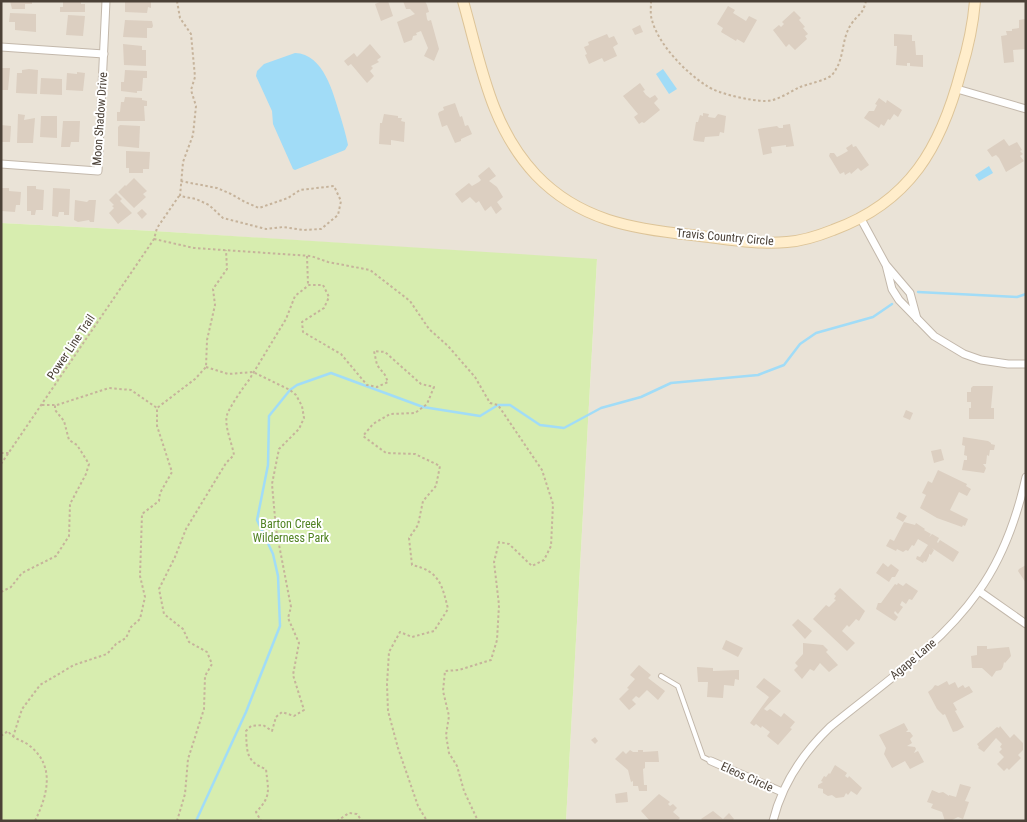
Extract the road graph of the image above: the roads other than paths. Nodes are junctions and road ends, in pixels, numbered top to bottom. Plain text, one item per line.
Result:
1 (106, 1) edge
2 (463, 1) edge
3 (975, 1) edge
4 (1, 47) edge
5 (104, 54) junction
6 (957, 89) junction
7 (1026, 109) edge
8 (1, 164) edge
9 (861, 219) junction
10 (886, 266) junction
11 (918, 319) junction
12 (1026, 364) edge
13 (1026, 477) edge
14 (979, 591) junction
15 (1026, 624) edge
16 (660, 676) dead end
17 (711, 761) joint
18 (782, 792) junction
19 (773, 821) edge

1 - 5 street, Moon Shadow Drive
2 - 9 street, Travis Country Circle
3 - 6 street, Travis Country Circle
4 - 5 street
5 - 8 street, Moon Shadow Drive
6 - 7 street
6 - 9 street, Travis Country Circle
9 - 10 street
10 - 11 street
10 - 11 street
11 - 12 street
13 - 14 street, Agape Lane
14 - 15 street
14 - 18 street, Agape Lane
16 - 17 lane
17 - 18 street, Eleos Circle
18 - 19 street, Agape Lane

